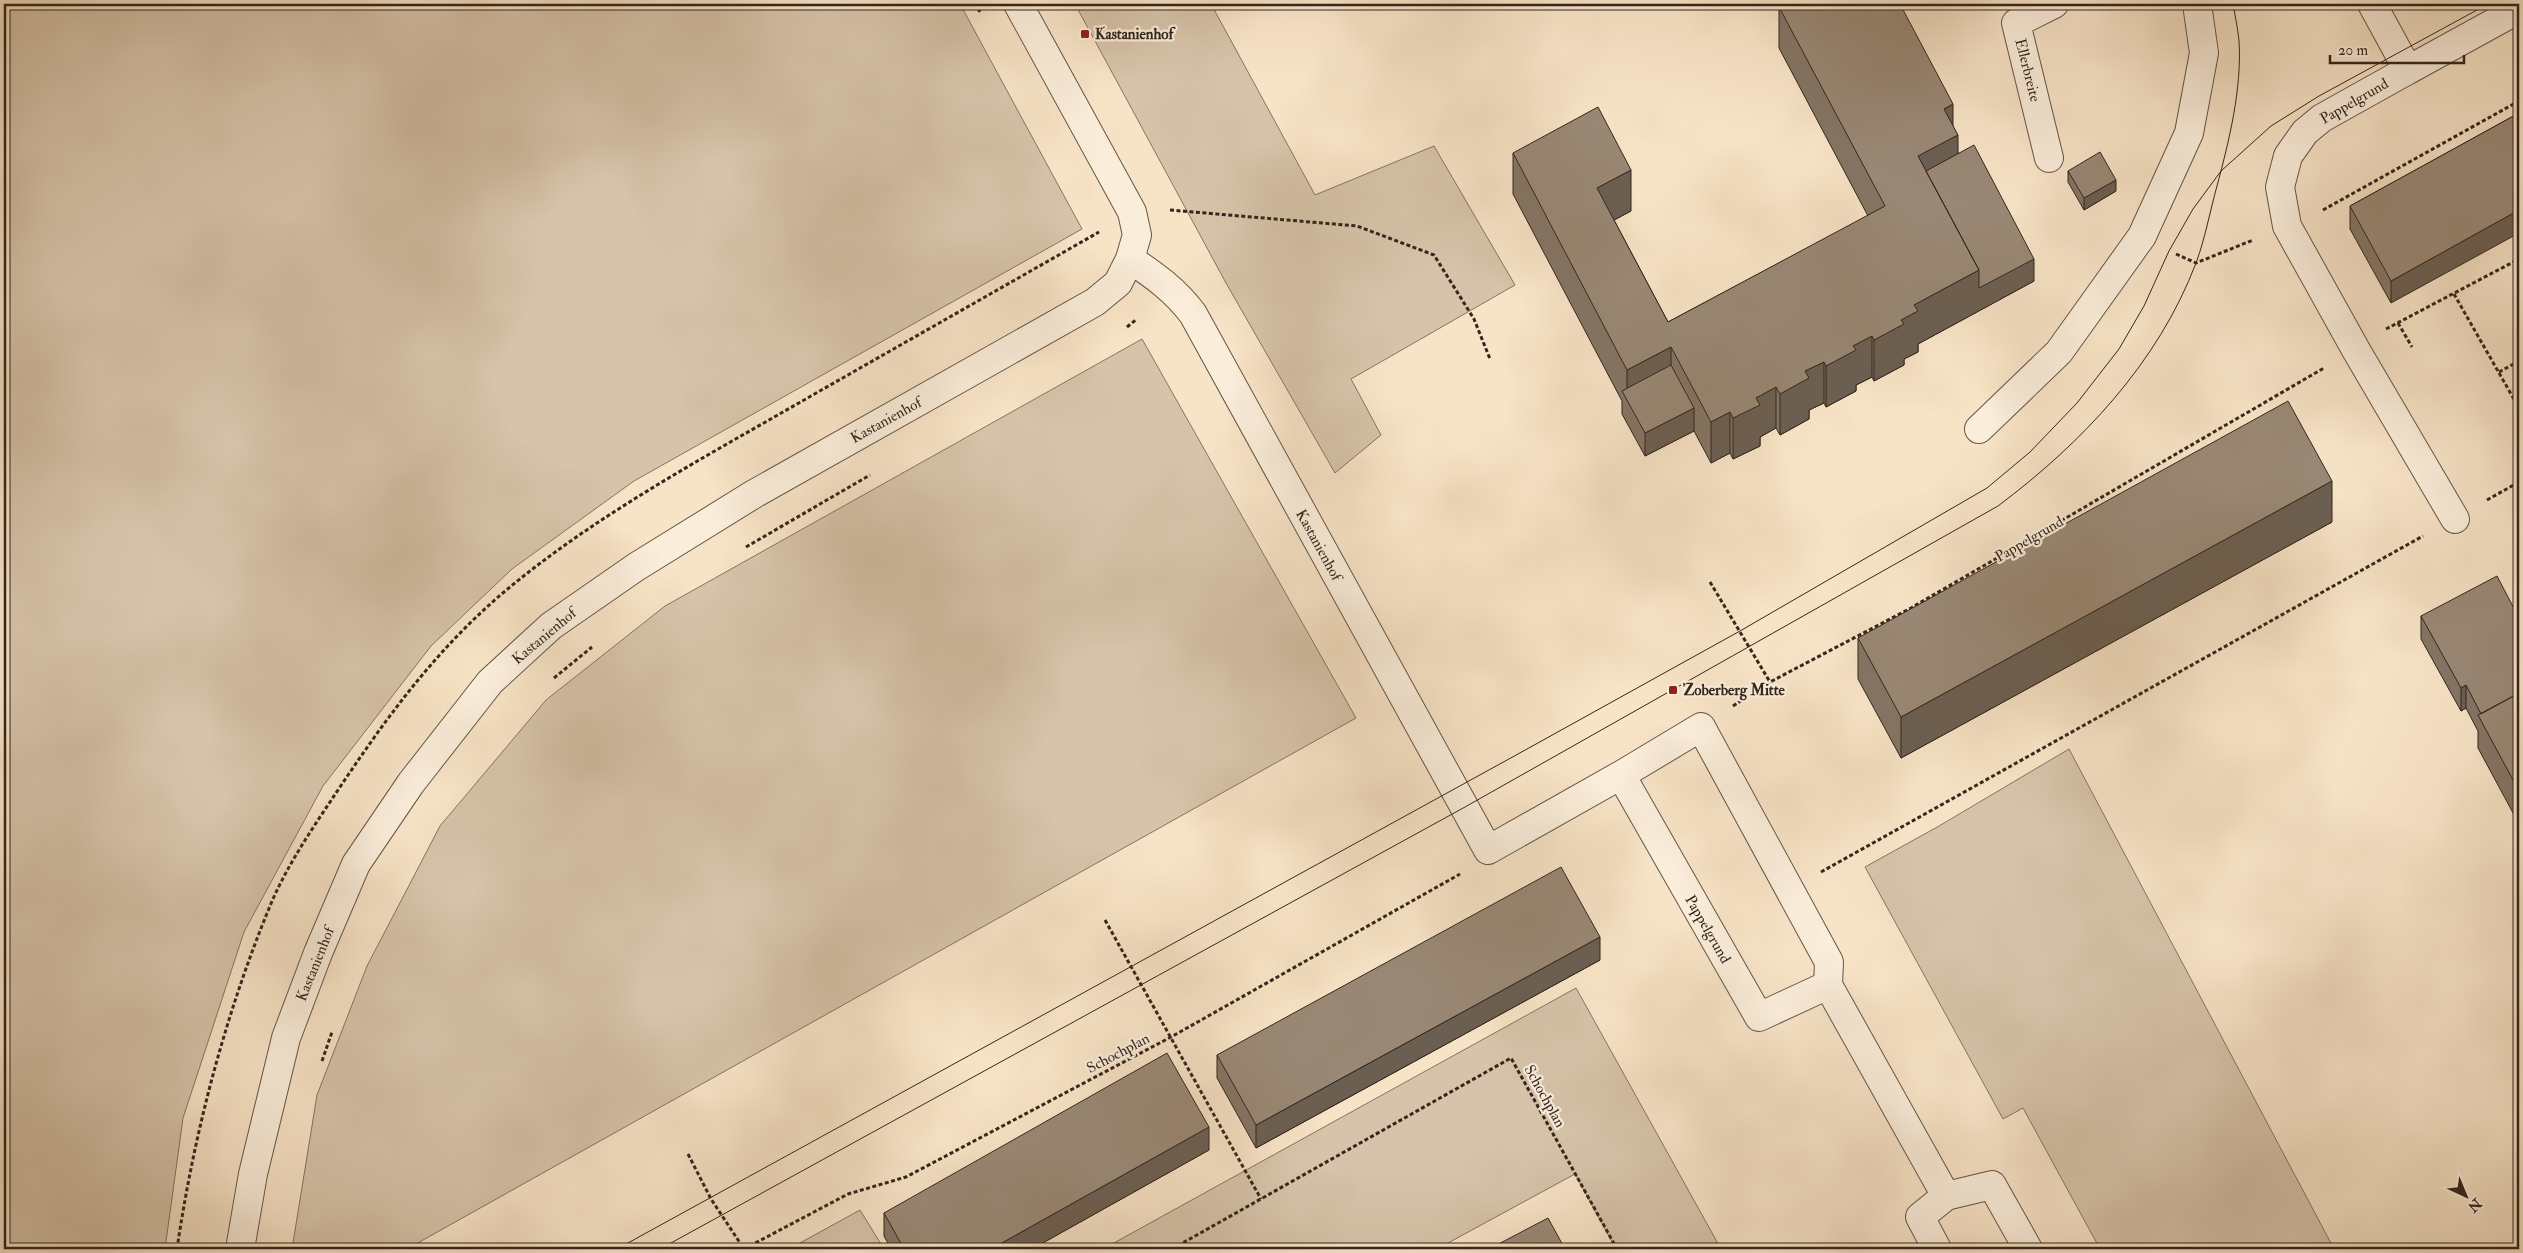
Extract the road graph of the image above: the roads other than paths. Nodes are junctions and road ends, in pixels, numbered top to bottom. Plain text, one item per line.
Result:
1 (1018, 4) edge
2 (2054, 4) edge
3 (2197, 4) edge
4 (2372, 4) edge
5 (2519, 8) edge
6 (2408, 70) junction
7 (2049, 158) dead end
8 (1130, 259) junction
9 (1979, 429) dead end
10 (2455, 519) road end
11 (1621, 775) junction
12 (1828, 985) junction
13 (1946, 1196) junction
14 (240, 1249) edge
15 (1937, 1249) edge
16 (2028, 1249) edge

1 - 8 street, Kastanienhof
2 - 7 street, Ellerbreite
3 - 9 street
4 - 6 street
5 - 6 street
6 - 10 street, Pappelgrund
8 - 11 street, Kastanienhof
8 - 14 street, Kastanienhof
11 - 12 street, Pappelgrund
11 - 12 street
12 - 13 street
13 - 15 street
13 - 16 street

